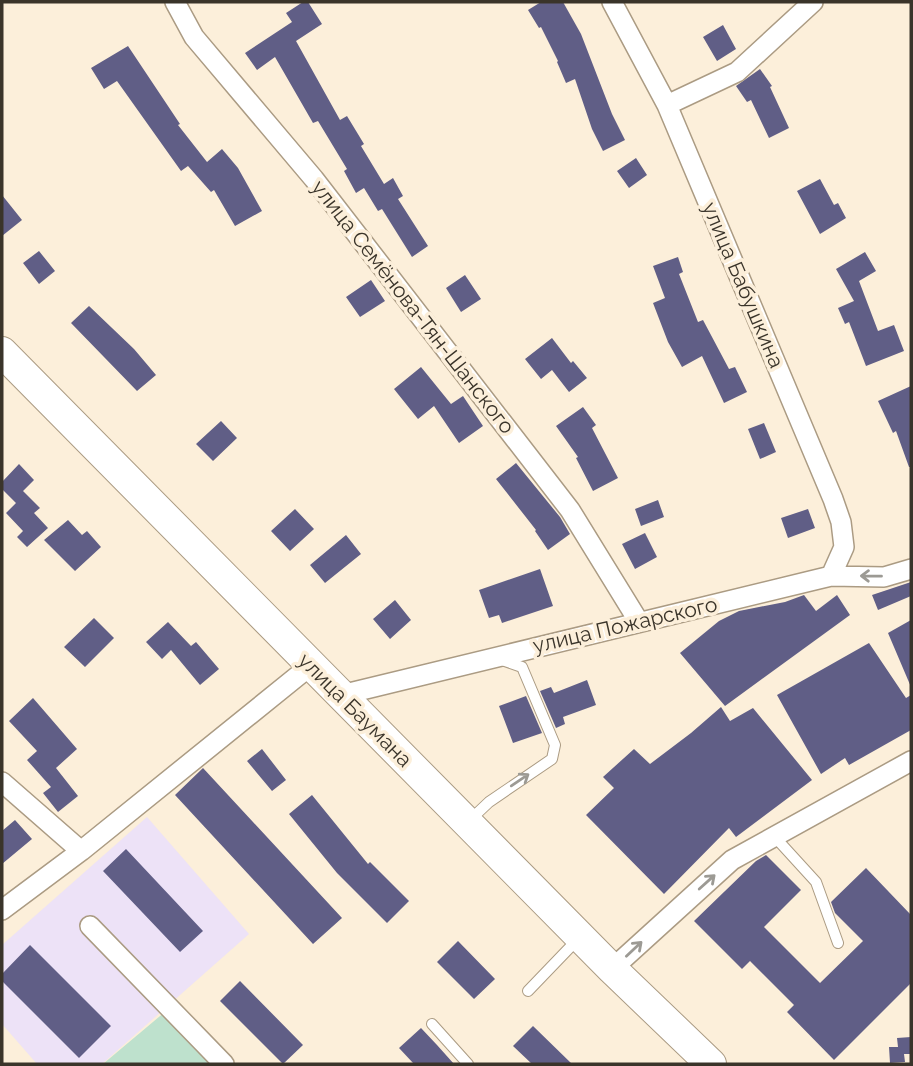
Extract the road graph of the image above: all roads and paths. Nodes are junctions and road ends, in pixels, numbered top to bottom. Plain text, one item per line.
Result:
1 (175, 2) edge
2 (611, 2) edge
3 (813, 2) edge
4 (667, 105) junction
5 (2, 352) edge
6 (911, 569) edge
7 (831, 576) junction
8 (639, 622) junction
9 (492, 657) junction
10 (310, 666) junction
11 (341, 695) junction
12 (911, 761) edge
13 (2, 782) edge
14 (467, 822) junction
15 (774, 835) junction
16 (81, 851) junction
17 (2, 910) edge
18 (90, 926) dead end
19 (580, 937) junction
20 (838, 943) dead end
21 (612, 970) junction
22 (528, 991) dead end
23 (432, 1024) dead end
24 (224, 1064) edge
25 (468, 1064) edge
26 (711, 1064) edge

1 - 8 street, улица Семёнова-Тян-Шанского
2 - 4 street, улица Бабушкина
3 - 4 street
4 - 7 street, улица Бабушкина
5 - 10 main road, улица Баумана
6 -> 7 street, улица Пожарского
7 - 8 street, улица Пожарского
8 - 9 street, улица Пожарского
9 - 11 street, улица Пожарского
14 -> 9 lane
10 - 11 main road, улица Баумана
10 - 16 street
11 - 14 main road, улица Баумана
12 - 15 street
13 - 16 street
14 - 19 main road, улица Баумана
15 - 20 lane
21 -> 15 street
16 - 17 street
18 - 24 street
19 - 21 main road, улица Баумана
19 - 22 lane
21 - 26 main road, улица Баумана
23 - 25 lane

